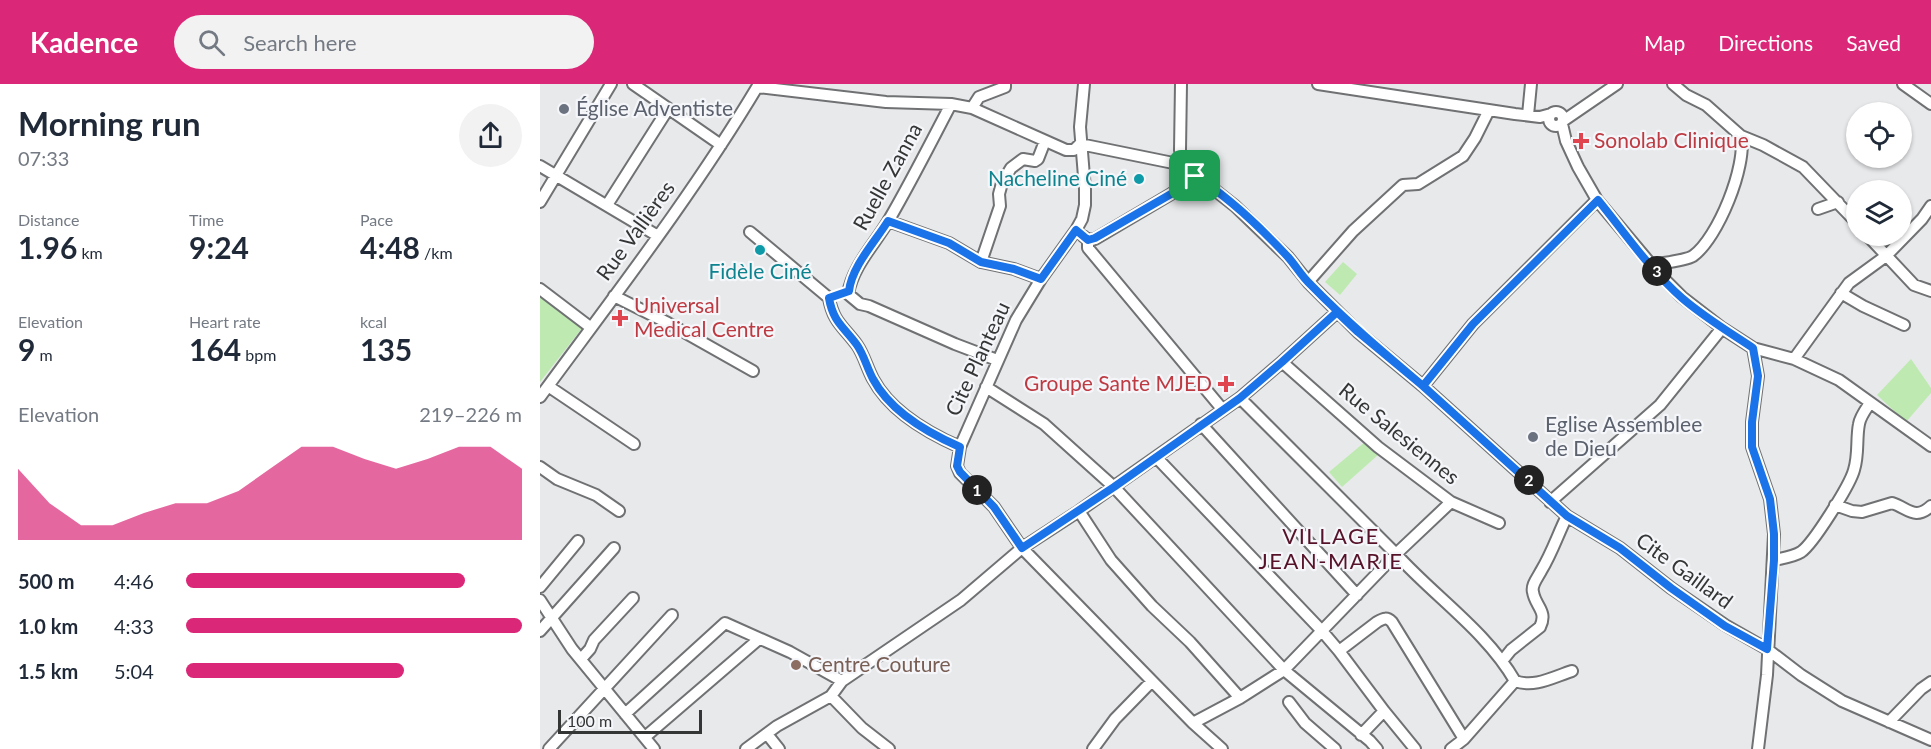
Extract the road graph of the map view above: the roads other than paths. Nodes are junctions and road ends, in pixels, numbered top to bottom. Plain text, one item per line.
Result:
1 (611, 84) edge
2 (633, 84) edge
3 (1005, 84) edge
4 (1084, 84) edge
5 (1181, 84) edge
6 (1318, 84) edge
7 (1531, 84) edge
8 (1597, 84) edge
9 (1617, 84) edge
10 (1673, 84) edge
11 (1903, 84) edge
12 (758, 85) edge
13 (1400, 90) edge
14 (1602, 96) junction
15 (951, 104) junction
16 (1931, 105) edge
17 (972, 108) junction
18 (668, 109) junction
19 (1490, 110) junction
20 (1528, 115) junction
21 (1554, 120) junction
22 (1741, 136) junction
23 (1045, 141) junction
24 (1080, 144) junction
25 (721, 145) junction
26 (1183, 165) junction
27 (540, 166) edge
28 (558, 176) junction
29 (1195, 176) junction
30 (1598, 200) junction
31 (540, 202) edge
32 (1838, 202) junction
33 (607, 205) junction
34 (1931, 206) edge
35 (1818, 209) dead end
36 (1846, 211) edge
37 (888, 221) junction
38 (1927, 222) edge
39 (1076, 230) junction
40 (750, 232) dead end
41 (658, 236) junction
42 (1088, 240) junction
43 (1877, 246) edge
44 (1886, 256) junction
45 (981, 262) junction
46 (1651, 265) junction
47 (1041, 279) junction
48 (1308, 282) junction
49 (540, 289) edge
50 (849, 291) junction
51 (1931, 291) edge
52 (1842, 293) junction
53 (614, 296) junction
54 (829, 298) junction
55 (1337, 312) junction
56 (1904, 326) dead end
57 (591, 327) junction
58 (1722, 328) junction
59 (1753, 348) junction
60 (1794, 359) junction
61 (997, 360) junction
62 (1282, 362) junction
63 (753, 371) dead end
64 (548, 386) junction
65 (1423, 386) junction
66 (986, 387) junction
67 (540, 397) edge
68 (1240, 398) junction
69 (1870, 403) junction
70 (1223, 410) junction
71 (1201, 424) junction
72 (634, 444) dead end
73 (1931, 446) edge
74 (960, 447) junction
75 (1156, 457) junction
76 (540, 467) edge
77 (1114, 487) junction
78 (1451, 502) junction
79 (1550, 502) junction
80 (1835, 505) junction
81 (1931, 506) edge
82 (619, 511) dead end
83 (1079, 511) junction
84 (1567, 516) junction
85 (1499, 523) dead end
86 (578, 540) dead end
87 (614, 548) dead end
88 (1022, 548) junction
89 (1396, 554) junction
90 (1774, 560) junction
91 (540, 587) edge
92 (1357, 595) junction
93 (633, 598) dead end
94 (540, 600) edge
95 (672, 615) dead end
96 (551, 618) junction
97 (540, 631) edge
98 (1322, 631) junction
99 (759, 639) junction
100 (1767, 649) junction
101 (1339, 651) junction
102 (581, 659) junction
103 (1503, 660) junction
104 (1284, 670) junction
105 (1572, 671) dead end
106 (842, 681) junction
107 (1152, 681) junction
108 (1515, 681) junction
109 (1931, 682) edge
110 (605, 687) junction
111 (831, 696) junction
112 (1240, 698) junction
113 (1289, 702) dead end
114 (1384, 711) junction
115 (625, 714) junction
116 (1889, 722) junction
117 (1193, 723) junction
118 (767, 734) junction
119 (1361, 735) junction
120 (645, 737) junction
121 (1464, 738) junction
122 (1931, 740) edge
123 (1329, 747) edge
124 (549, 749) edge
125 (654, 749) edge
126 (746, 749) edge
127 (779, 749) edge
128 (888, 749) edge
129 (1093, 749) edge
130 (1222, 749) edge
131 (1377, 749) edge
132 (1415, 749) edge
133 (1451, 749) edge
134 (1758, 749) edge

1 - 28 street
2 - 18 street
3 - 17 street
4 - 24 street, Cite Planteau
5 - 26 street
6 - 13 street
7 - 20 street
8 - 14 street
9 - 14 street
10 - 22 street
11 - 16 street
12 - 15 street, Ruelle Zanna
12 - 25 street, Rue Vallières
13 - 19 street
14 - 21 street
15 - 17 street, Ruelle Zanna
15 - 37 street, Ruelle Zanna
17 - 23 street, Ruelle Zanna
18 - 25 street
18 - 33 street
19 - 20 street
19 - 48 street
20 - 21 street
21 - 30 street
22 - 32 street
22 - 46 street
23 - 24 street, Ruelle Zanna
23 - 45 street
24 - 26 street
24 - 39 street, Cite Planteau
25 - 41 street, Rue Vallières
26 - 29 street
27 - 28 street
28 - 31 street
28 - 33 street
29 - 42 street
29 - 48 street
30 - 46 street
30 - 65 street
32 - 35 street
32 - 36 street
33 - 41 street
34 - 38 street
37 - 45 street
37 - 50 street, Ruelle Zanna
38 - 44 street
39 - 42 street
39 - 47 street, Cite Planteau
40 - 54 street
41 - 53 street, Rue Vallières
42 - 70 street
43 - 44 street
44 - 51 street
44 - 52 street
45 - 47 street
46 - 58 street
47 - 61 street, Cite Planteau
48 - 55 street
49 - 57 street
50 - 54 street
50 - 61 street
52 - 56 street
52 - 60 street
53 - 57 street, Rue Vallières
53 - 63 street
54 - 74 street
55 - 62 street
55 - 65 street, Cite Gaillard
57 - 64 street, Rue Vallières
58 - 59 street
58 - 79 street
59 - 60 street
59 - 90 street
60 - 69 street
61 - 66 street, Cite Planteau
62 - 68 street
62 - 78 street, Rue Salesiennes
64 - 67 street, Rue Vallières
64 - 72 street
65 - 79 street, Cite Gaillard
66 - 74 street, Cite Planteau
66 - 77 street
68 - 70 street
68 - 89 street
69 - 73 street
69 - 80 street
70 - 71 street
71 - 75 street
71 - 92 street
74 - 88 street, Cite Planteau
75 - 77 street
75 - 98 street
76 - 82 street
77 - 83 street
77 - 104 street
78 - 85 street, Rue Salesiennes
78 - 89 street
79 - 84 street, Cite Gaillard
80 - 81 street
80 - 90 street
83 - 88 street
83 - 112 street
84 - 100 street, Cite Gaillard
84 - 103 street
86 - 91 street
87 - 96 street
88 - 106 street
88 - 107 street, Cite Planteau
89 - 92 street
89 - 103 street
90 - 100 street
92 - 98 street
93 - 102 street
94 - 96 street
95 - 110 street
96 - 97 street
96 - 102 street
98 - 101 street
98 - 104 street
99 - 106 street
99 - 115 street
99 - 120 street
100 - 116 street, Cite Gaillard
100 - 134 street
101 - 114 street
101 - 121 street
102 - 110 street
103 - 108 street
104 - 112 street
104 - 119 street
105 - 108 street
106 - 111 street
107 - 117 street, Cite Planteau
107 - 129 street
108 - 121 street
109 - 116 street
110 - 115 street
110 - 124 street
111 - 118 street
111 - 128 street
112 - 117 street
113 - 123 street
114 - 119 street
114 - 132 street
115 - 120 street
116 - 122 street, Cite Gaillard
117 - 130 street, Cite Planteau
118 - 126 street
118 - 127 street
119 - 131 street
120 - 125 street
121 - 133 street

